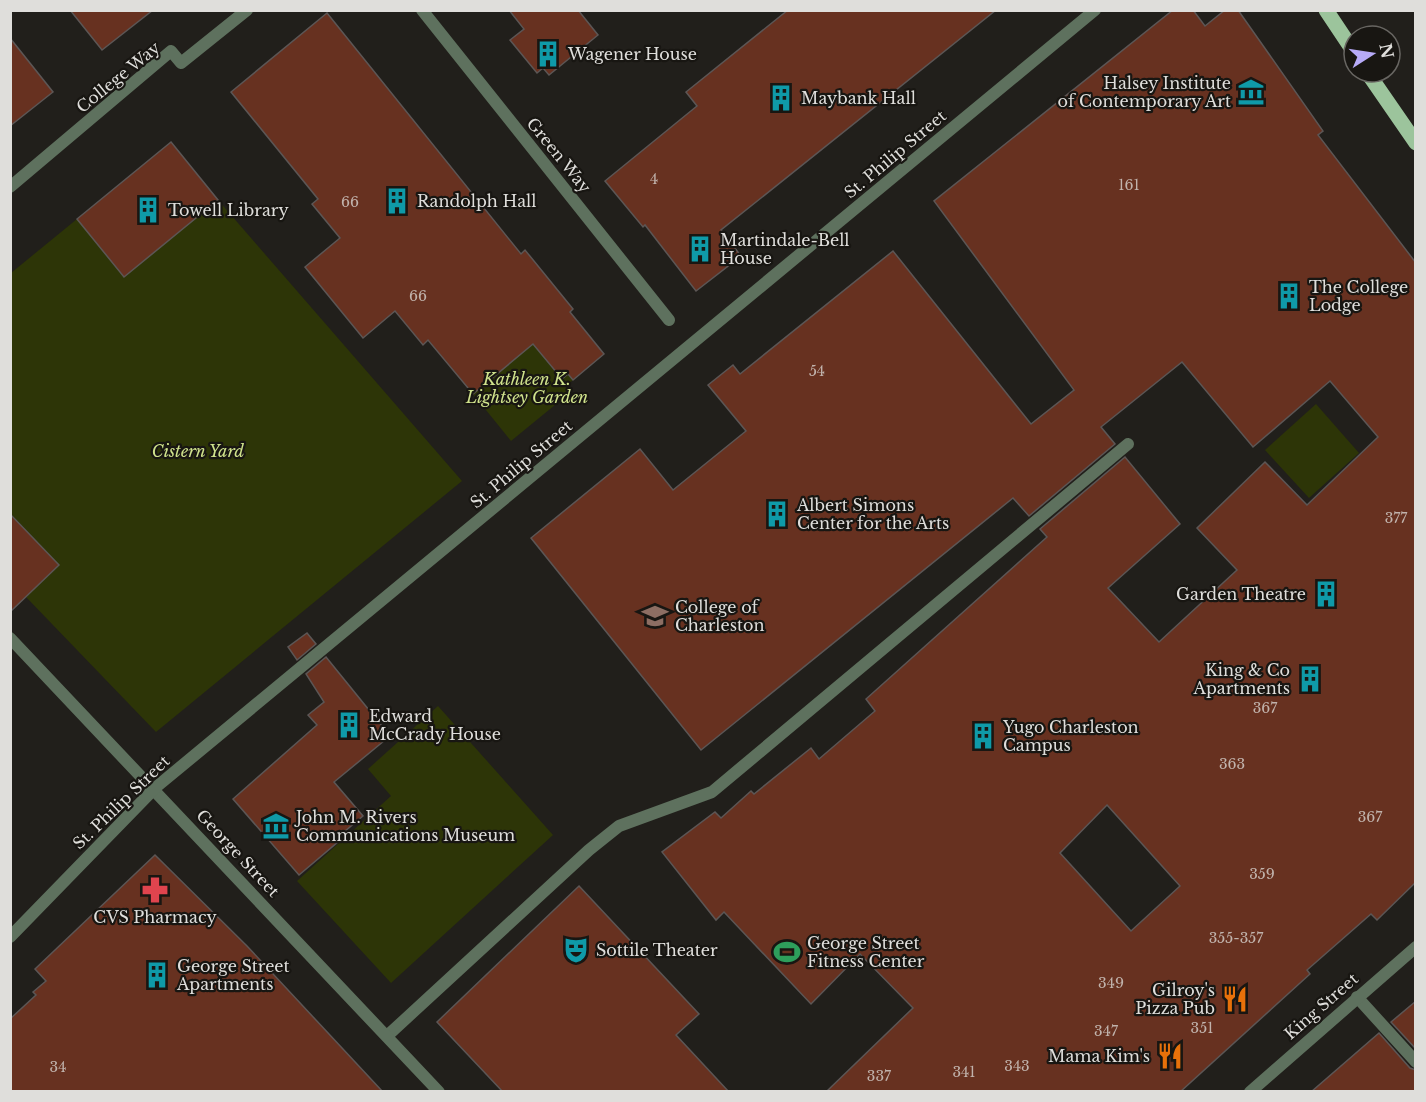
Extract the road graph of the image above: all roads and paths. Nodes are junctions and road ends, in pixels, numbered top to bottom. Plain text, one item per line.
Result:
1 (247, 10) edge
2 (422, 10) edge
3 (1095, 10) edge
4 (1326, 10) edge
5 (1342, 34) edge
6 (1375, 84) edge
7 (1416, 143) edge
8 (10, 187) edge
9 (669, 320) dead end
10 (1128, 444) dead end
11 (10, 638) edge
12 (154, 788) junction
13 (10, 937) edge
14 (1416, 947) edge
15 (1357, 997) junction
16 (387, 1036) junction
17 (1416, 1062) edge
18 (439, 1092) edge
19 (1250, 1092) edge

1 - 8 street, College Way
2 - 9 street, Green Way
3 - 12 street, St. Philip Street
4 - 5 main road
6 - 7 main road
10 - 16 street
11 - 12 street, George Street
12 - 13 street, St. Philip Street
12 - 16 street, George Street
14 - 15 street, King Street
15 - 17 street
15 - 19 street, King Street
16 - 18 street, George Street

